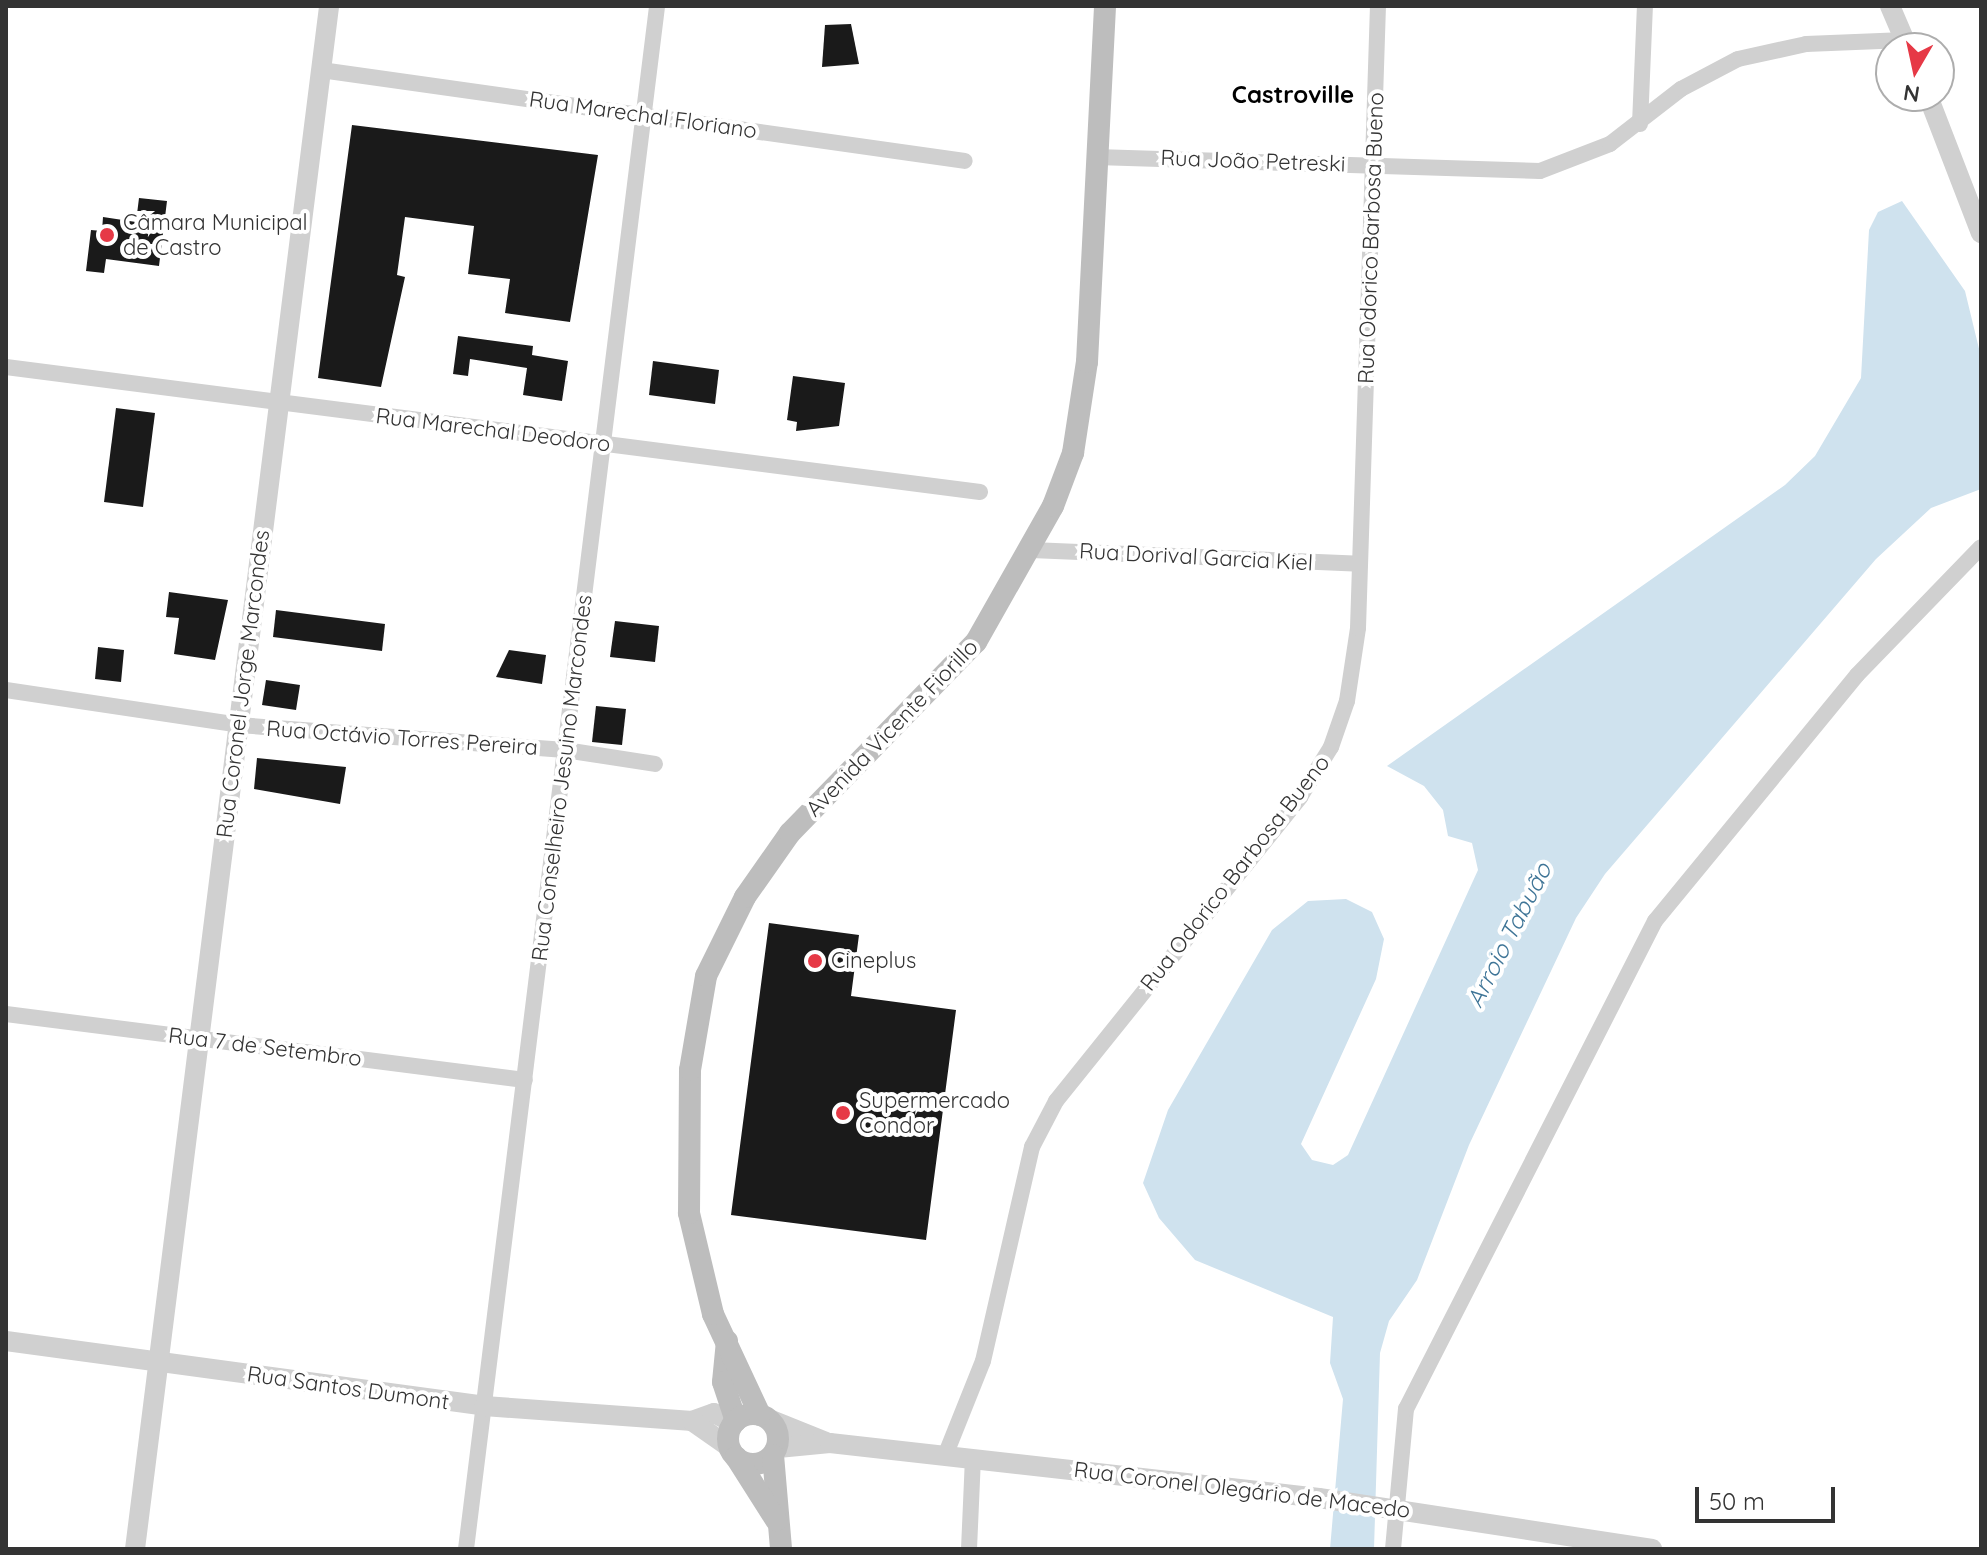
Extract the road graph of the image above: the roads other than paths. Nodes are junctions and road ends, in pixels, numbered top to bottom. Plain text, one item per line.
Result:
1 (329, 6) edge
2 (657, 6) edge
3 (1105, 6) edge
4 (1378, 6) edge
5 (1645, 6) edge
6 (1890, 6) edge
7 (1902, 32) edge
8 (1875, 44) edge
9 (321, 70) junction
10 (1935, 112) edge
11 (644, 116) junction
12 (1640, 124) junction
13 (1096, 157) junction
14 (965, 161) dead end
15 (1373, 165) junction
16 (1980, 223) edge
17 (6, 367) edge
18 (276, 403) junction
19 (604, 443) junction
20 (980, 492) dead end
21 (1981, 547) edge
22 (1031, 550) junction
23 (1360, 564) junction
24 (6, 690) edge
25 (239, 725) junction
26 (565, 750) junction
27 (655, 764) dead end
28 (6, 1014) edge
29 (199, 1039) junction
30 (525, 1080) junction
31 (6, 1341) edge
32 (727, 1341) junction
33 (158, 1362) junction
34 (484, 1406) junction
35 (765, 1417) junction
36 (692, 1421) junction
37 (734, 1422) junction
38 (830, 1443) junction
39 (775, 1451) junction
40 (733, 1452) junction
41 (945, 1456) junction
42 (973, 1459) junction
43 (1392, 1507) junction
44 (776, 1520) junction
45 (135, 1549) edge
46 (466, 1549) edge
47 (781, 1549) edge
48 (969, 1549) edge
49 (1393, 1549) edge
50 (1652, 1549) edge

1 - 9 street, Rua Coronel Jorge Marcondes
2 - 11 street, Rua Conselheiro Jesuino Marcondes
3 - 13 main road, Avenida Vicente Fiorillo
4 - 15 street, Rua Odorico Barbosa Bueno
5 - 12 street
6 - 7 street
8 - 12 street, Rua João Petreski
9 - 11 street, Rua Marechal Floriano
9 - 18 street, Rua Coronel Jorge Marcondes
10 - 16 street
11 - 14 street, Rua Marechal Floriano
11 - 19 street, Rua Conselheiro Jesuino Marcondes
12 - 15 street, Rua João Petreski
13 - 15 street, Rua João Petreski
13 - 22 main road, Avenida Vicente Fiorillo
15 - 23 street, Rua Odorico Barbosa Bueno
17 - 18 street, Rua Marechal Deodoro
18 - 19 street, Rua Marechal Deodoro
18 - 25 street, Rua Coronel Jorge Marcondes
19 - 20 street, Rua Marechal Deodoro
19 - 26 street, Rua Conselheiro Jesuino Marcondes
21 - 43 street
22 - 23 street, Rua Dorival Garcia Kiel
22 - 32 main road, Avenida Vicente Fiorillo
23 - 41 street, Rua Odorico Barbosa Bueno
24 - 25 street, Rua Octávio Torres Pereira
25 - 26 street, Rua Octávio Torres Pereira
25 - 29 street, Rua Coronel Jorge Marcondes
26 - 27 street, Rua Octávio Torres Pereira
26 - 30 street, Rua Conselheiro Jesuino Marcondes
28 - 29 street, Rua 7 de Setembro
29 - 30 street, Rua 7 de Setembro
29 - 33 street, Rua Coronel Jorge Marcondes
30 - 34 street, Rua Conselheiro Jesuino Marcondes
31 - 33 street, Rua Santos Dumont
32 - 35 main road, Avenida Vicente Fiorillo
32 - 37 main road
33 - 34 street, Rua Santos Dumont
33 - 45 street, Rua Coronel Jorge Marcondes
34 - 36 street, Rua Santos Dumont
34 - 46 street, Rua Conselheiro Jesuino Marcondes
35 - 37 main road
35 - 38 street
35 - 39 main road, Avenida Vicente Fiorillo
36 - 37 street, Rua Santos Dumont
36 - 40 street
37 - 40 main road
38 - 39 street
38 - 41 street, Rua Coronel Olegário de Macedo
39 - 40 main road
39 - 44 main road, Avenida Vicente Fiorillo
40 - 44 main road
41 - 42 street, Rua Coronel Olegário de Macedo
42 - 43 street, Rua Coronel Olegário de Macedo
42 - 48 street
43 - 49 street
43 - 50 street, Rua Coronel Olegário de Macedo
44 - 47 main road, Avenida Vicente Fiorillo

